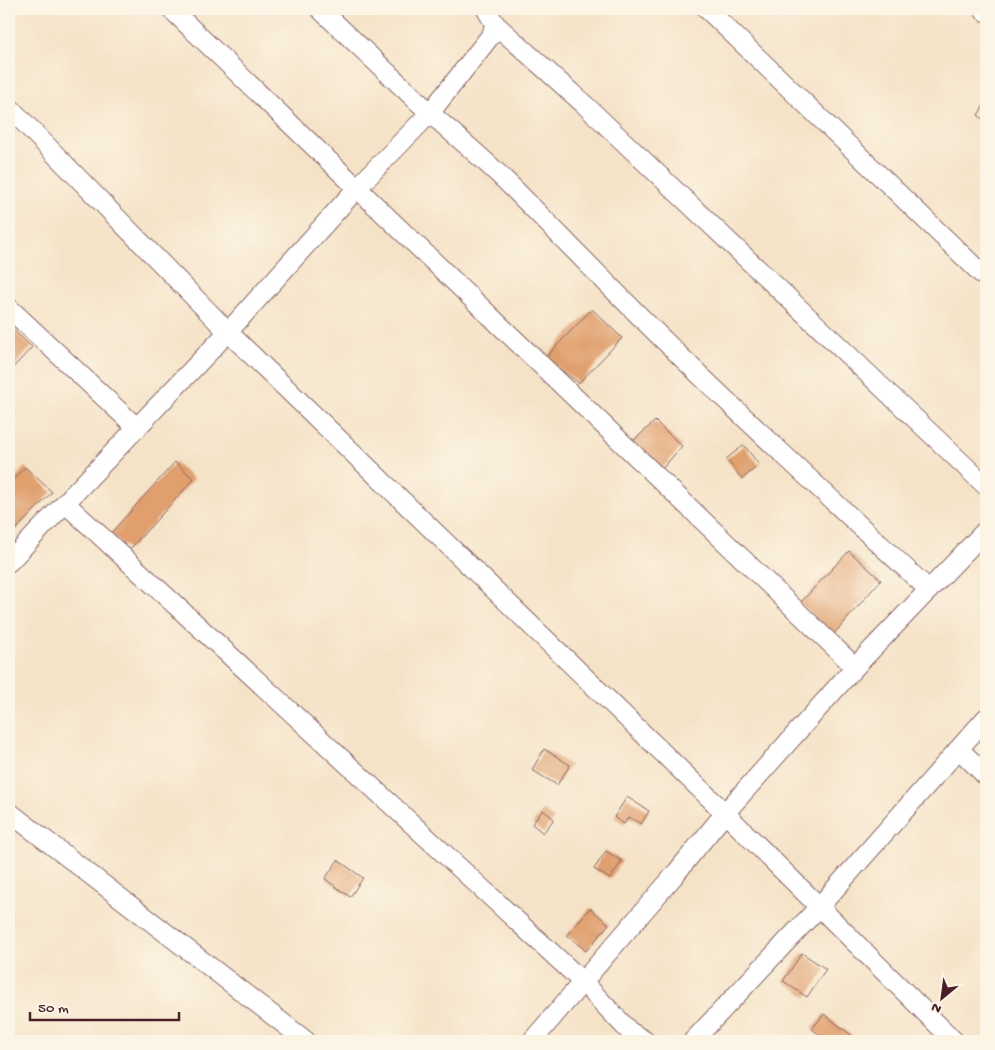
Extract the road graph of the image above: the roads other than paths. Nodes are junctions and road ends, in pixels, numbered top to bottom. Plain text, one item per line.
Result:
1 (171, 9) edge
2 (320, 9) edge
3 (707, 9) edge
4 (983, 9) edge
5 (986, 12) edge
6 (491, 16) edge
7 (9, 106) edge
8 (430, 112) junction
9 (357, 188) junction
10 (986, 278) edge
11 (9, 308) edge
12 (228, 332) junction
13 (136, 428) junction
14 (986, 486) edge
15 (65, 503) junction
16 (986, 530) edge
17 (11, 556) edge
18 (929, 590) junction
19 (855, 667) junction
20 (986, 718) edge
21 (960, 749) junction
22 (986, 776) edge
23 (9, 812) edge
24 (725, 813) junction
25 (819, 907) junction
26 (583, 982) junction
27 (306, 1041) edge
28 (532, 1041) edge
29 (645, 1041) edge
30 (693, 1041) edge
31 (954, 1041) edge

1 - 9 street
2 - 8 street
3 - 10 street
4 - 5 street
6 - 8 street
6 - 14 street
7 - 12 street
8 - 9 street
8 - 18 street
9 - 12 street
9 - 19 street
11 - 13 street
12 - 13 street
12 - 24 street
13 - 15 street
15 - 17 street
15 - 26 street
16 - 18 street
18 - 19 street
19 - 24 street
20 - 21 street
21 - 22 street
21 - 25 street
23 - 27 street
24 - 25 street
24 - 26 street
25 - 30 street
25 - 31 street
26 - 28 street
26 - 29 street

